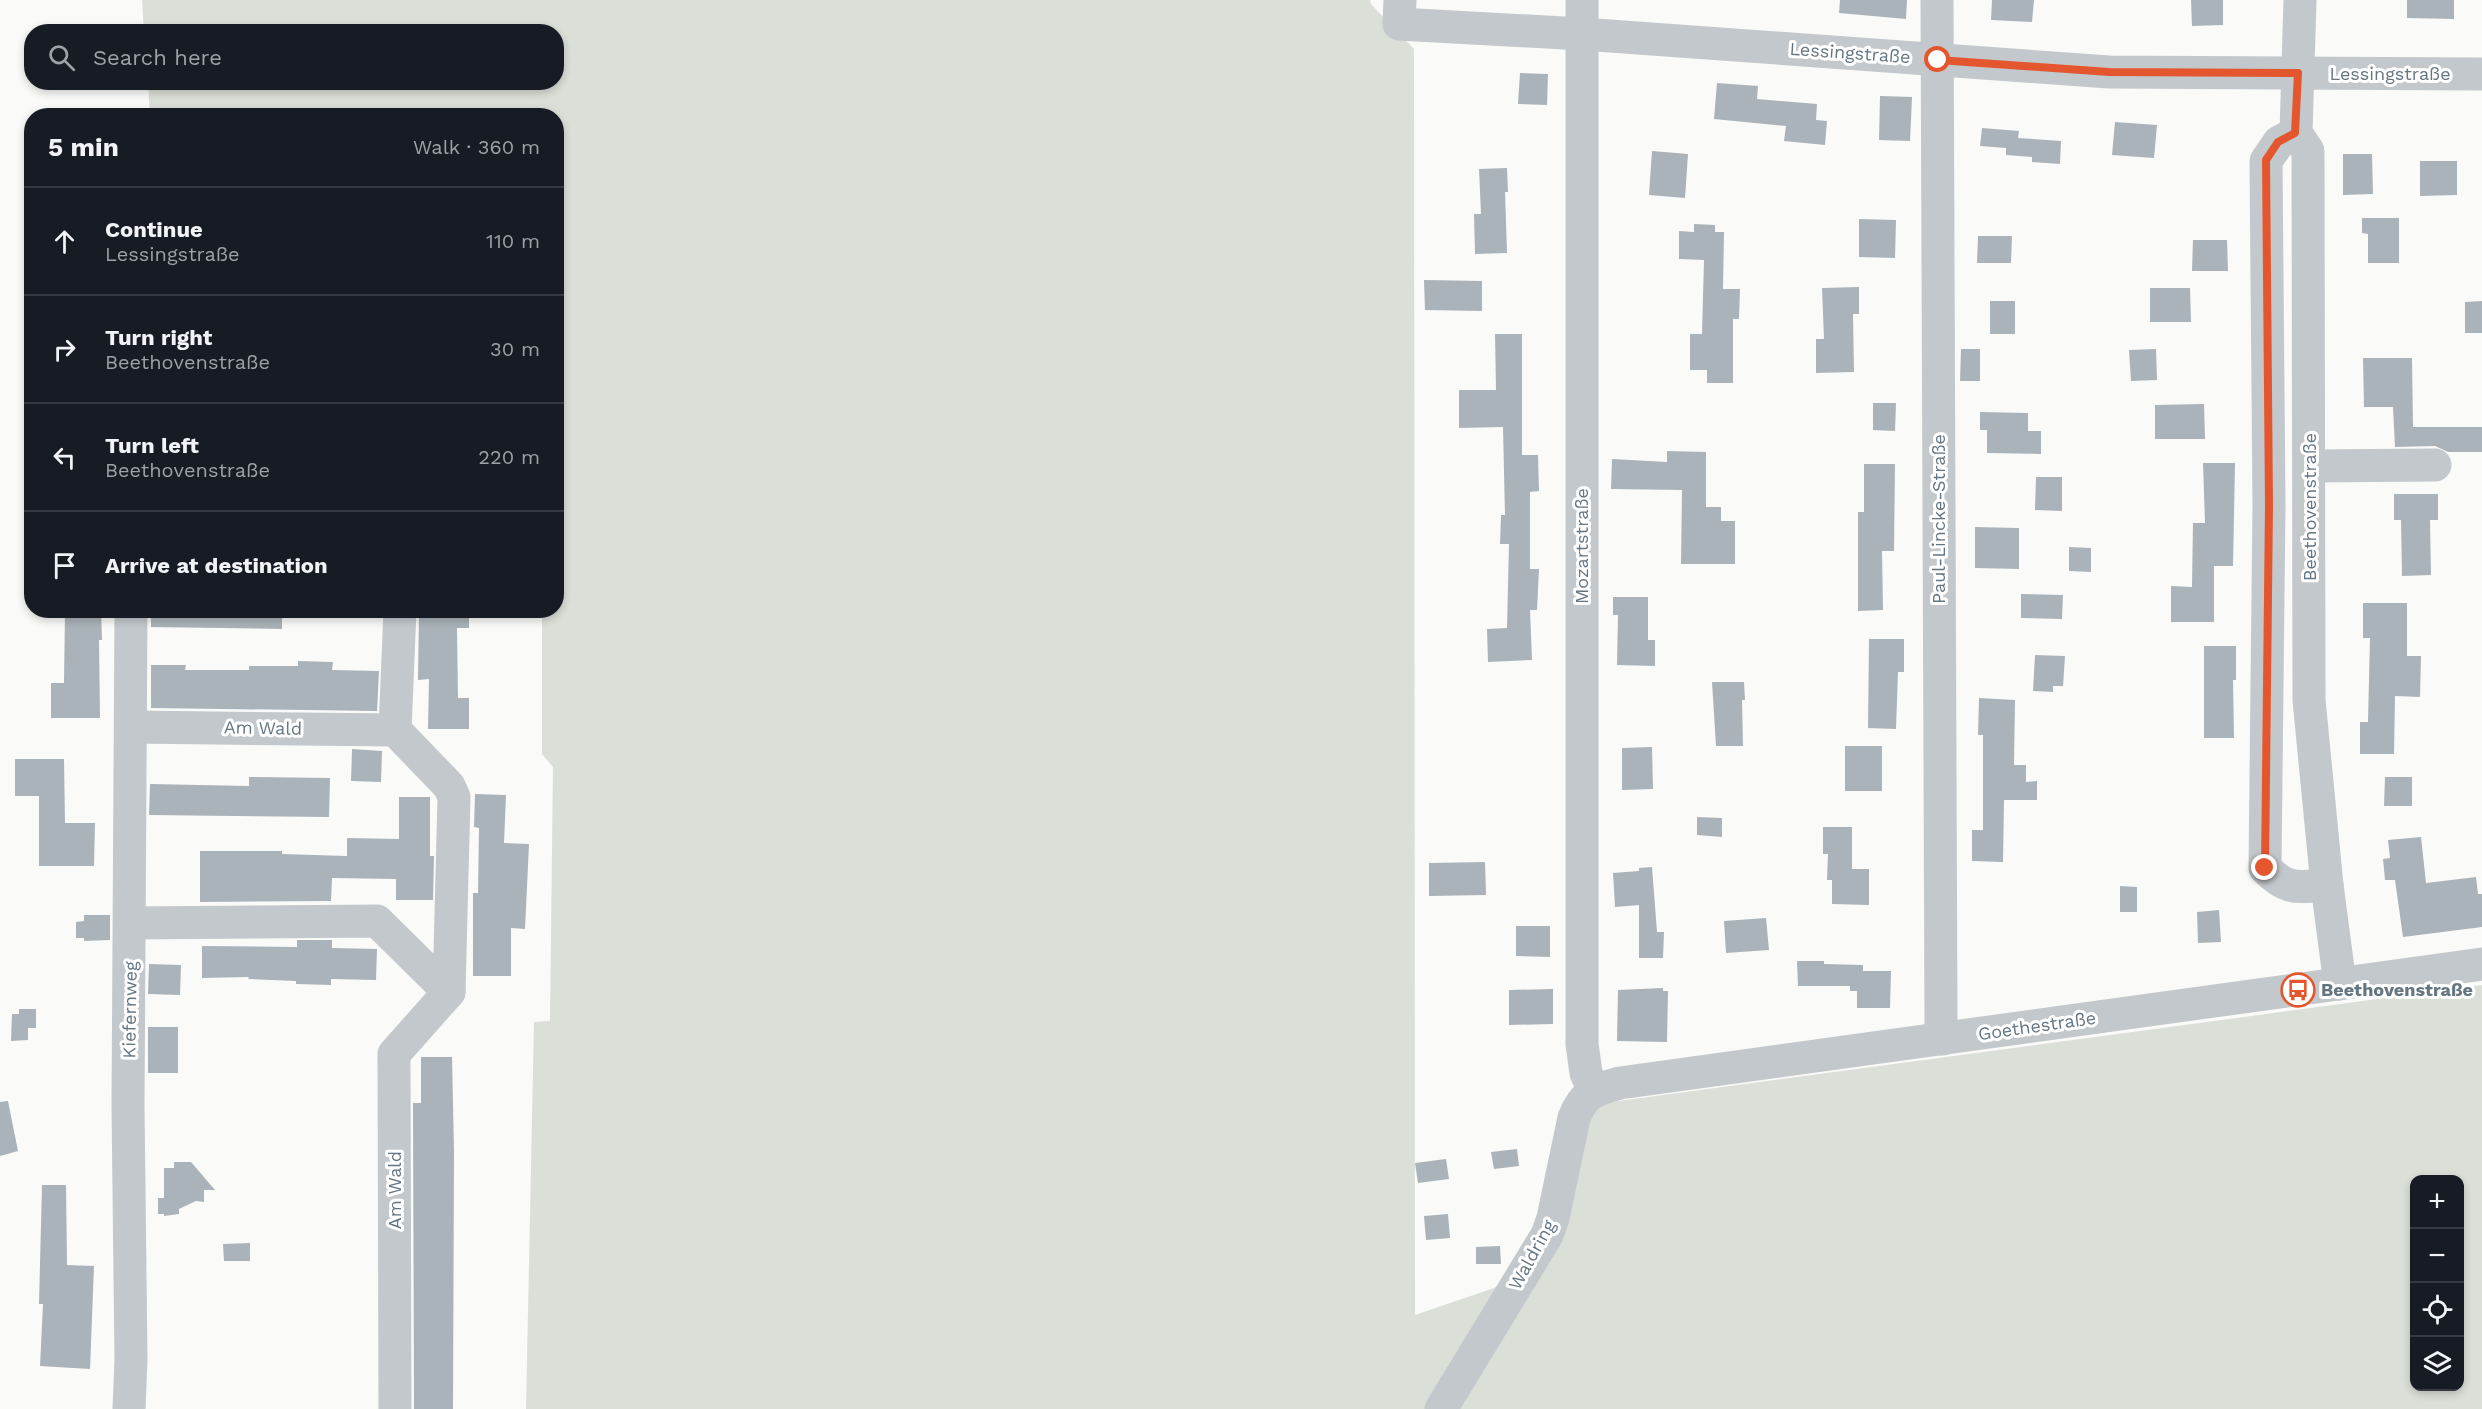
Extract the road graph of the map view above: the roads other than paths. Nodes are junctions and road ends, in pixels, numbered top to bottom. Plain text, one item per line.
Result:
1 (1582, 0) edge
2 (1938, 0) edge
3 (2300, 0) edge
4 (1400, 12) edge
5 (1582, 34) junction
6 (1938, 60) junction
7 (2298, 73) junction
8 (2482, 74) edge
9 (2295, 133) junction
10 (2435, 465) dead end
11 (2310, 466) junction
12 (2269, 505) junction
13 (2309, 506) junction
14 (131, 618) edge
15 (400, 618) edge
16 (131, 727) junction
17 (394, 730) junction
18 (2328, 885) junction
19 (131, 923) junction
20 (2482, 964) edge
21 (2340, 984) junction
22 (449, 992) junction
23 (1943, 1039) junction
24 (1593, 1091) junction
25 (129, 1409) edge
26 (395, 1409) edge
27 (1441, 1409) edge

1 - 5 street, Mozartstraße
2 - 6 street, Paul-Lincke-Straße
3 - 7 street, Beethovenstraße
4 - 5 street, Lessingstraße
5 - 6 street, Lessingstraße
5 - 24 street, Mozartstraße
6 - 7 street, Lessingstraße
6 - 23 street, Paul-Lincke-Straße
7 - 8 street, Lessingstraße
7 - 9 street, Beethovenstraße
9 - 11 street, Beethovenstraße
9 - 12 street
10 - 11 street
11 - 13 street, Beethovenstraße
12 - 13 street
12 - 18 street
13 - 18 street, Beethovenstraße
14 - 16 street, Kiefernweg
15 - 17 street
16 - 17 street, Am Wald
16 - 19 street, Kiefernweg
17 - 22 street
18 - 21 street, Beethovenstraße
19 - 22 street
19 - 25 street, Kiefernweg
20 - 21 street, Goethestraße
21 - 23 street, Goethestraße
22 - 26 street, Am Wald
23 - 24 street, Goethestraße
24 - 27 street, Waldring

